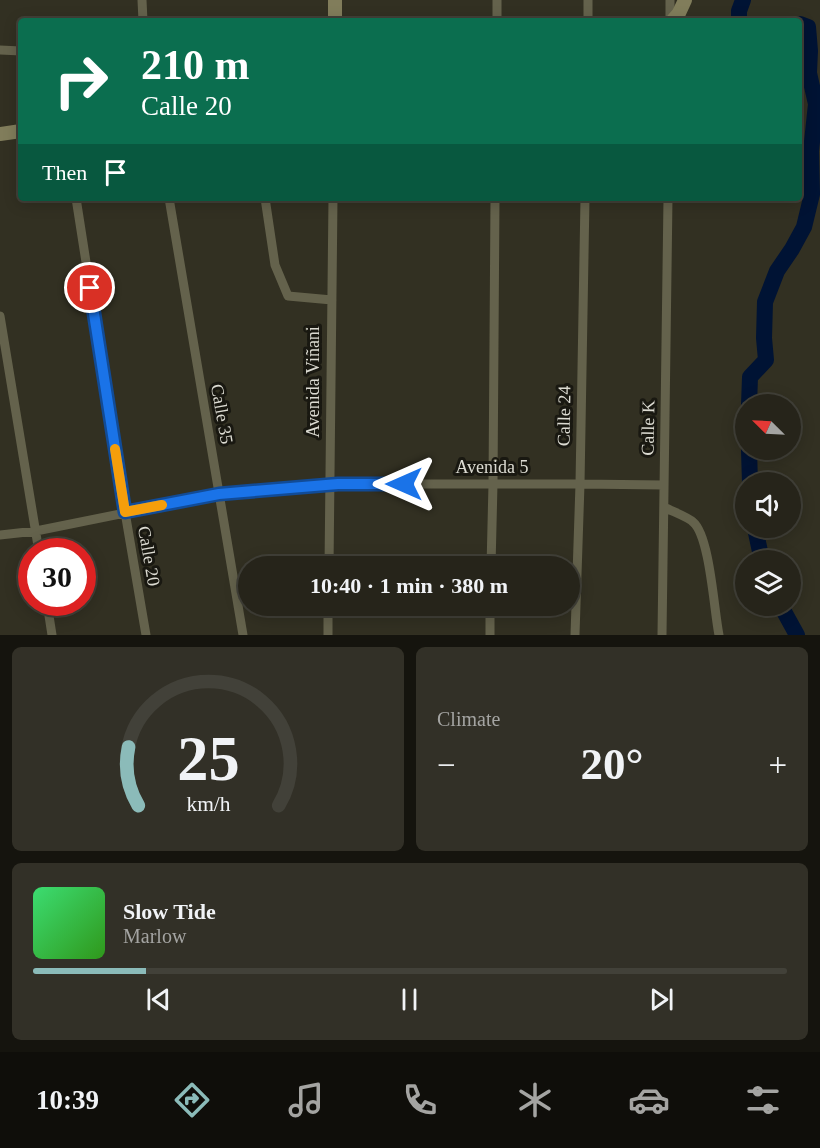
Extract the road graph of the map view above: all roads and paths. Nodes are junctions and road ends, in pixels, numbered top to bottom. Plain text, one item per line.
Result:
1 (142, 0) edge
2 (335, 0) edge
3 (497, 0) edge
4 (588, 0) edge
5 (670, 0) edge
6 (685, 0) edge
7 (143, 18) edge
8 (335, 18) edge
9 (497, 18) edge
10 (588, 18) edge
11 (671, 18) edge
12 (674, 18) edge
13 (0, 50) edge
14 (18, 51) edge
15 (18, 131) edge
16 (0, 134) edge
17 (76, 201) edge
18 (170, 201) edge
19 (265, 201) edge
20 (333, 201) edge
21 (495, 201) edge
22 (585, 201) edge
23 (668, 201) edge
24 (332, 300) junction
25 (0, 316) edge
26 (331, 484) junction
27 (494, 484) junction
28 (580, 484) junction
29 (664, 486) junction
30 (219, 494) junction
31 (664, 507) junction
32 (125, 512) junction
33 (36, 531) junction
34 (0, 535) edge
35 (37, 538) edge
36 (329, 556) edge
37 (491, 556) edge
38 (49, 616) edge
39 (328, 616) edge
40 (490, 616) edge
41 (52, 635) edge
42 (146, 635) edge
43 (243, 635) edge
44 (328, 635) edge
45 (490, 635) edge
46 (575, 635) edge
47 (662, 635) edge
48 (719, 635) edge

1 - 7 street
2 - 8 street
3 - 9 street
4 - 10 street
5 - 11 street
6 - 12 street
13 - 14 street
15 - 16 street
17 - 32 street, Calle 20
18 - 30 street, Calle 35
19 - 24 street
20 - 24 street, Avenida Viñani
21 - 27 street
22 - 28 street, Calle 24
23 - 29 street, Calle K
24 - 26 street, Avenida Viñani
25 - 33 street
26 - 27 street, Avenida 5
26 - 30 street, Avenida 5
26 - 36 street, Avenida Viñani
27 - 28 street, Avenida 5
27 - 37 street
28 - 29 street, Avenida 5
28 - 46 street, Calle 24
29 - 31 street, Calle K
30 - 32 street, Avenida 5
30 - 43 street, Calle 35
31 - 47 street, Calle K
31 - 48 street
32 - 33 street, Avenida 5
32 - 42 street, Calle 20
33 - 34 street, Avenida 5
33 - 35 street
38 - 41 street
39 - 44 street
40 - 45 street

